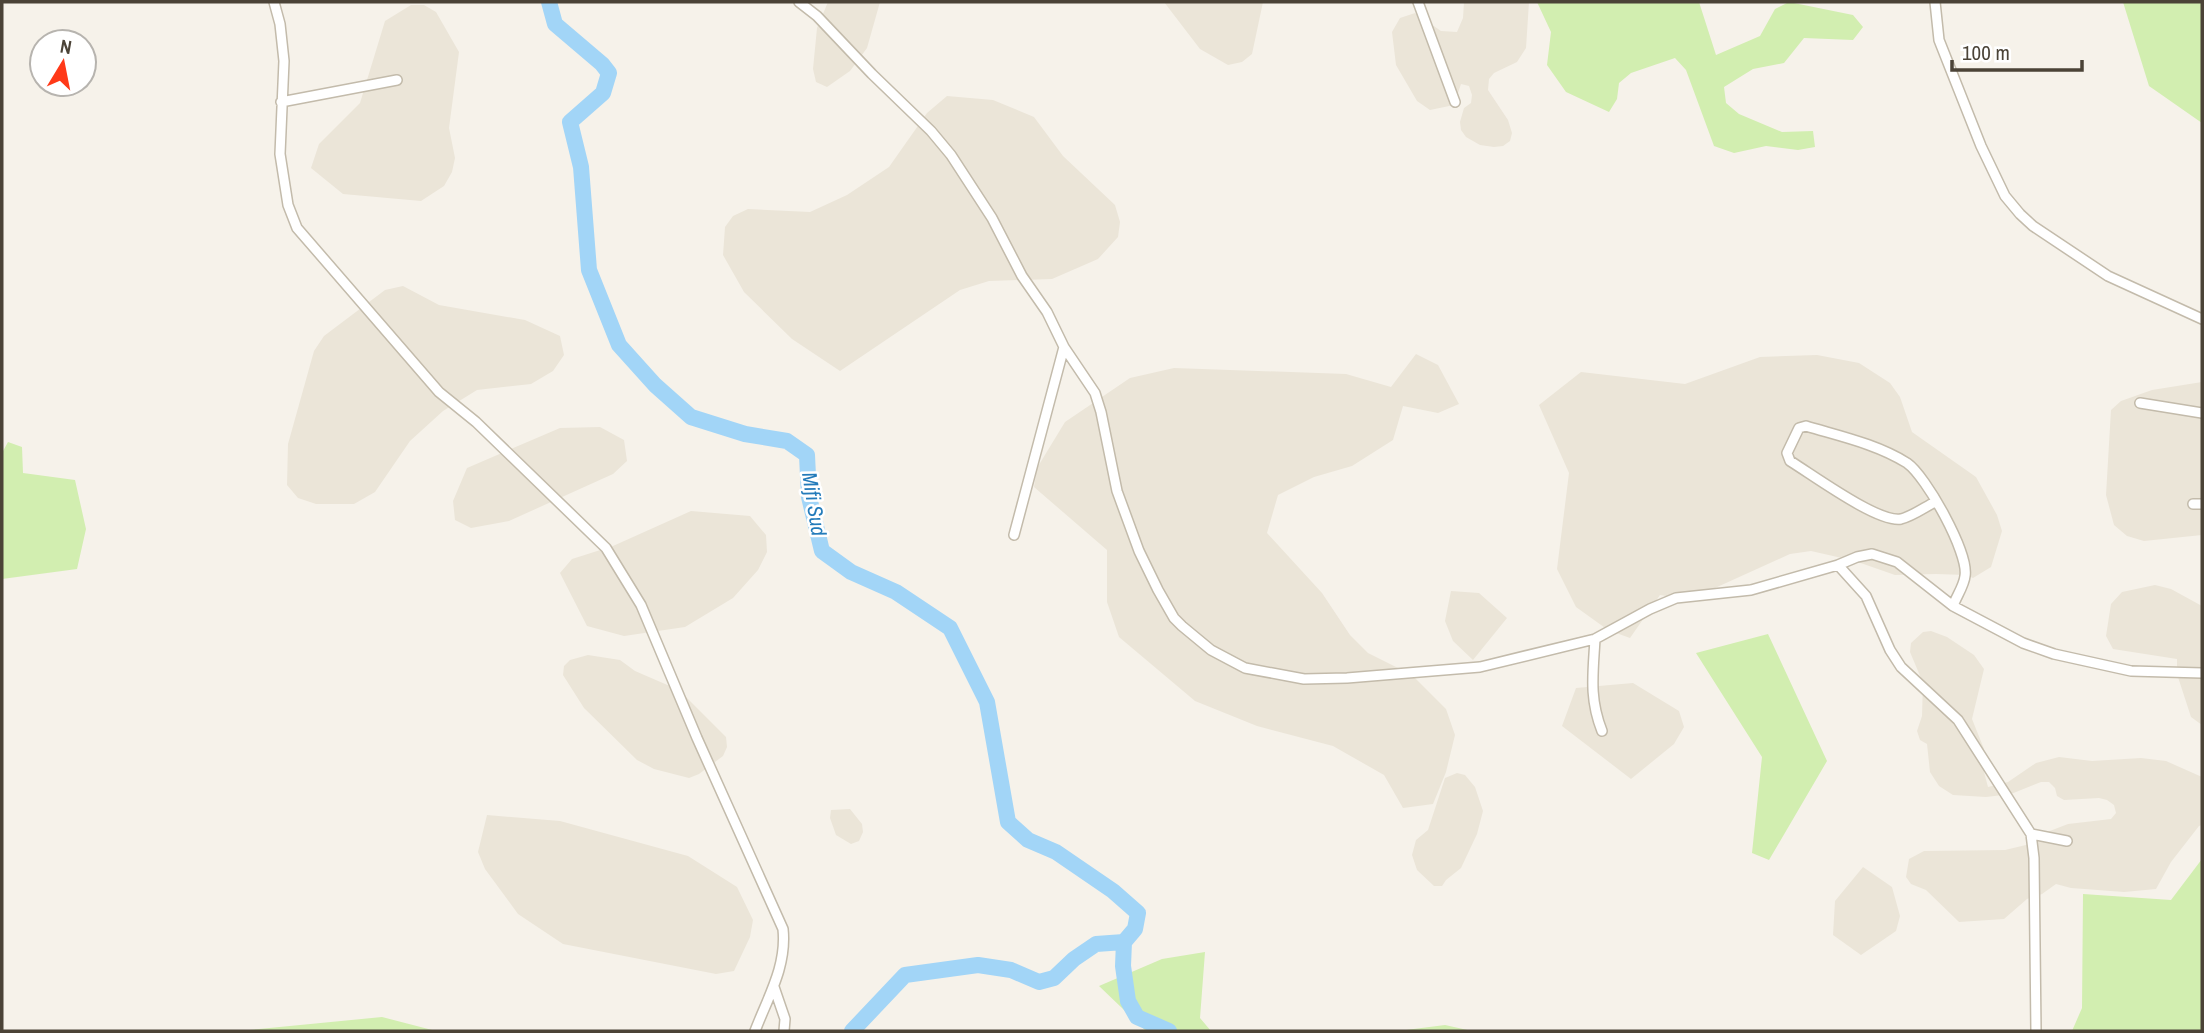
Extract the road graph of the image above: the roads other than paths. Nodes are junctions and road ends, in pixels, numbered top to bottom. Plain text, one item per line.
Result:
1 (274, 2) edge
2 (799, 2) edge
3 (1418, 2) edge
4 (1935, 2) edge
5 (810, 6) edge
6 (397, 80) dead end
7 (281, 102) junction
8 (1455, 102) dead end
9 (2202, 319) edge
10 (1064, 347) junction
11 (2140, 403) dead end
12 (2202, 413) edge
13 (1936, 502) junction
14 (1014, 535) dead end
15 (1838, 565) junction
16 (1953, 606) junction
17 (1595, 639) junction
18 (2202, 673) edge
19 (1602, 731) dead end
20 (2031, 834) junction
21 (2067, 841) dead end
22 (774, 987) junction
23 (755, 1031) edge
24 (784, 1031) edge
25 (2036, 1031) edge

1 - 7 street
2 - 5 street
3 - 8 street
4 - 9 street
5 - 10 street
6 - 7 street
7 - 22 street
10 - 14 street
10 - 17 street
11 - 12 street
13 - 13 street
13 - 16 street
15 - 16 street
15 - 17 street
15 - 20 street
16 - 18 street
17 - 19 street
20 - 21 street
20 - 25 street
22 - 23 street
22 - 24 street

